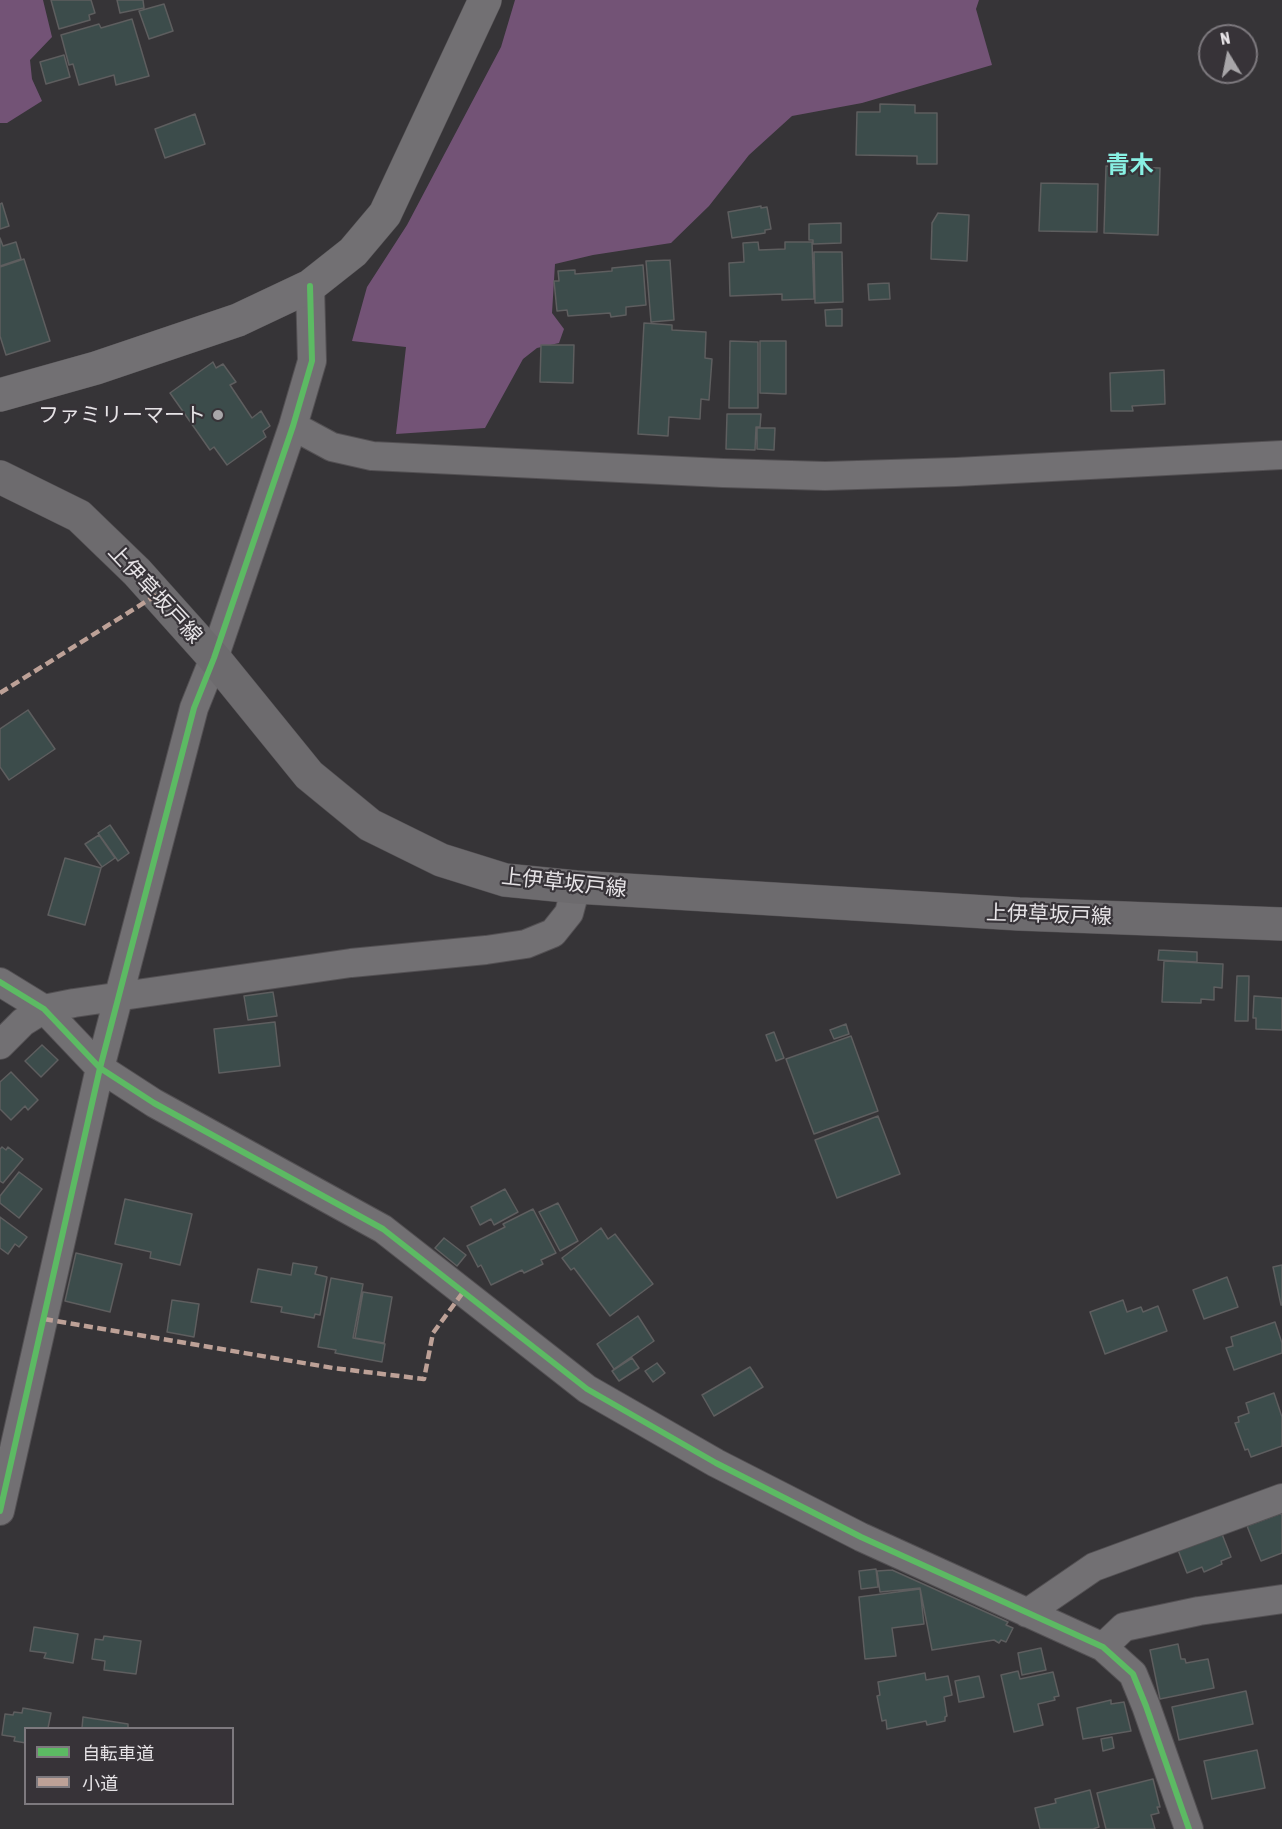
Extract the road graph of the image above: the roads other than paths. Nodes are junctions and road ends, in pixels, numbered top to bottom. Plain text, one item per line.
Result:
1 (485, 0) edge
2 (310, 286) junction
3 (0, 395) edge
4 (293, 426) junction
5 (1282, 455) edge
6 (0, 477) edge
7 (214, 658) junction
8 (576, 887) junction
9 (1282, 924) edge
10 (0, 982) edge
11 (119, 995) junction
12 (44, 1009) junction
13 (0, 1045) edge
14 (100, 1068) junction
15 (1282, 1498) edge
16 (0, 1511) edge
17 (1282, 1599) edge
18 (1027, 1612) junction
19 (1103, 1647) junction
20 (1190, 1829) edge

1 - 2 street
2 - 3 street
2 - 4 street
4 - 5 street
4 - 7 street
6 - 7 main road, 上伊草坂戸線
7 - 8 main road, 上伊草坂戸線
7 - 11 street
8 - 9 main road, 上伊草坂戸線
8 - 11 street
10 - 12 street
11 - 12 street
11 - 14 street
12 - 13 street
12 - 14 street
14 - 16 street
14 - 18 street
15 - 18 street
17 - 19 street
18 - 19 street
19 - 20 street

